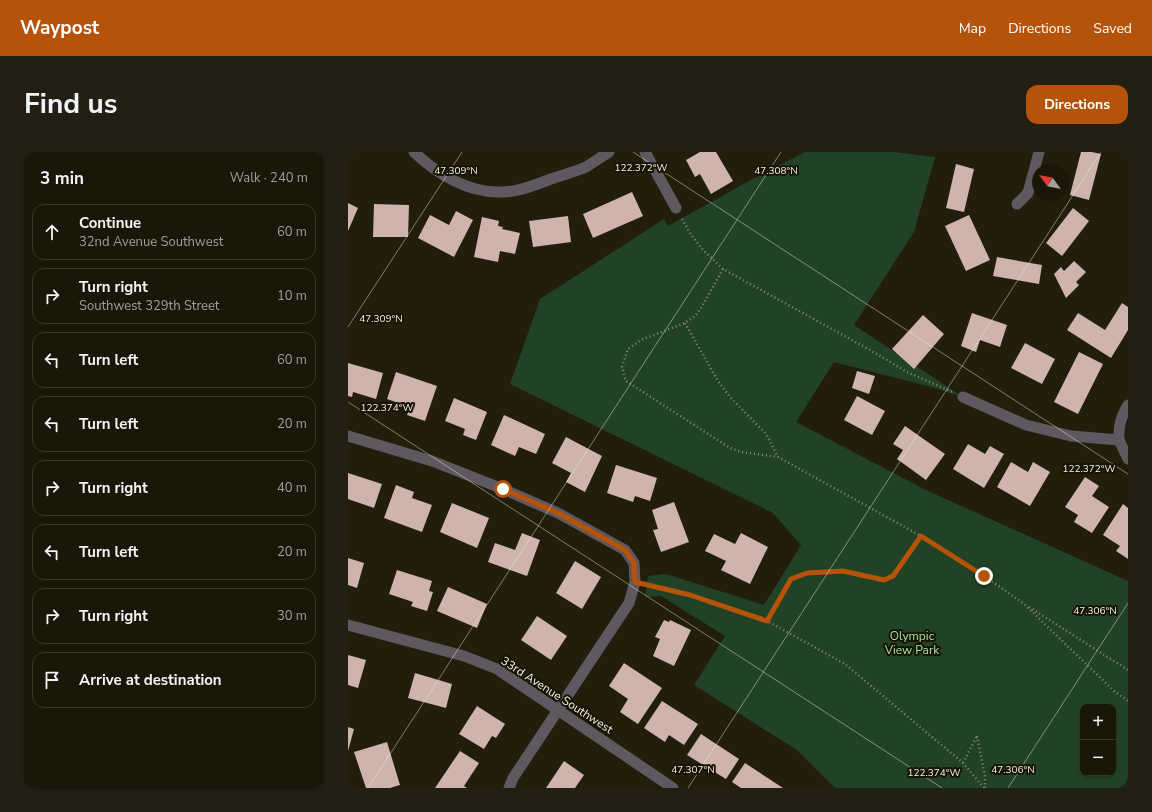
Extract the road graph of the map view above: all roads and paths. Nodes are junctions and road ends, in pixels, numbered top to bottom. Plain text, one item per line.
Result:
1 (414, 152) edge
2 (609, 152) edge
3 (645, 152) edge
4 (1039, 152) edge
5 (1017, 204) dead end
6 (676, 208) joint
7 (723, 269) junction
8 (685, 323) junction
9 (963, 397) joint
10 (1128, 405) edge
11 (348, 436) edge
12 (1120, 440) junction
13 (778, 457) junction
14 (1128, 459) edge
15 (921, 536) junction
16 (635, 582) junction
17 (1023, 604) junction
18 (767, 621) junction
19 (348, 625) edge
20 (1128, 670) edge
21 (1128, 701) edge
22 (558, 709) junction
23 (963, 763) junction
24 (509, 788) edge
25 (673, 788) edge
26 (985, 788) edge

1 - 2 street
3 - 6 street
4 - 5 street
6 - 7 path
7 - 8 path
7 - 9 path
8 - 13 path
8 - 13 path
9 - 12 street
10 - 12 street
11 - 16 street
12 - 14 street
13 - 15 path
15 - 17 path
15 - 18 path
16 - 18 path
16 - 22 street
17 - 20 path
17 - 21 path
18 - 23 path
19 - 22 street, 33rd Avenue Southwest
22 - 24 street
22 - 25 street, 33rd Avenue Southwest
23 - 26 path
23 - 26 path

